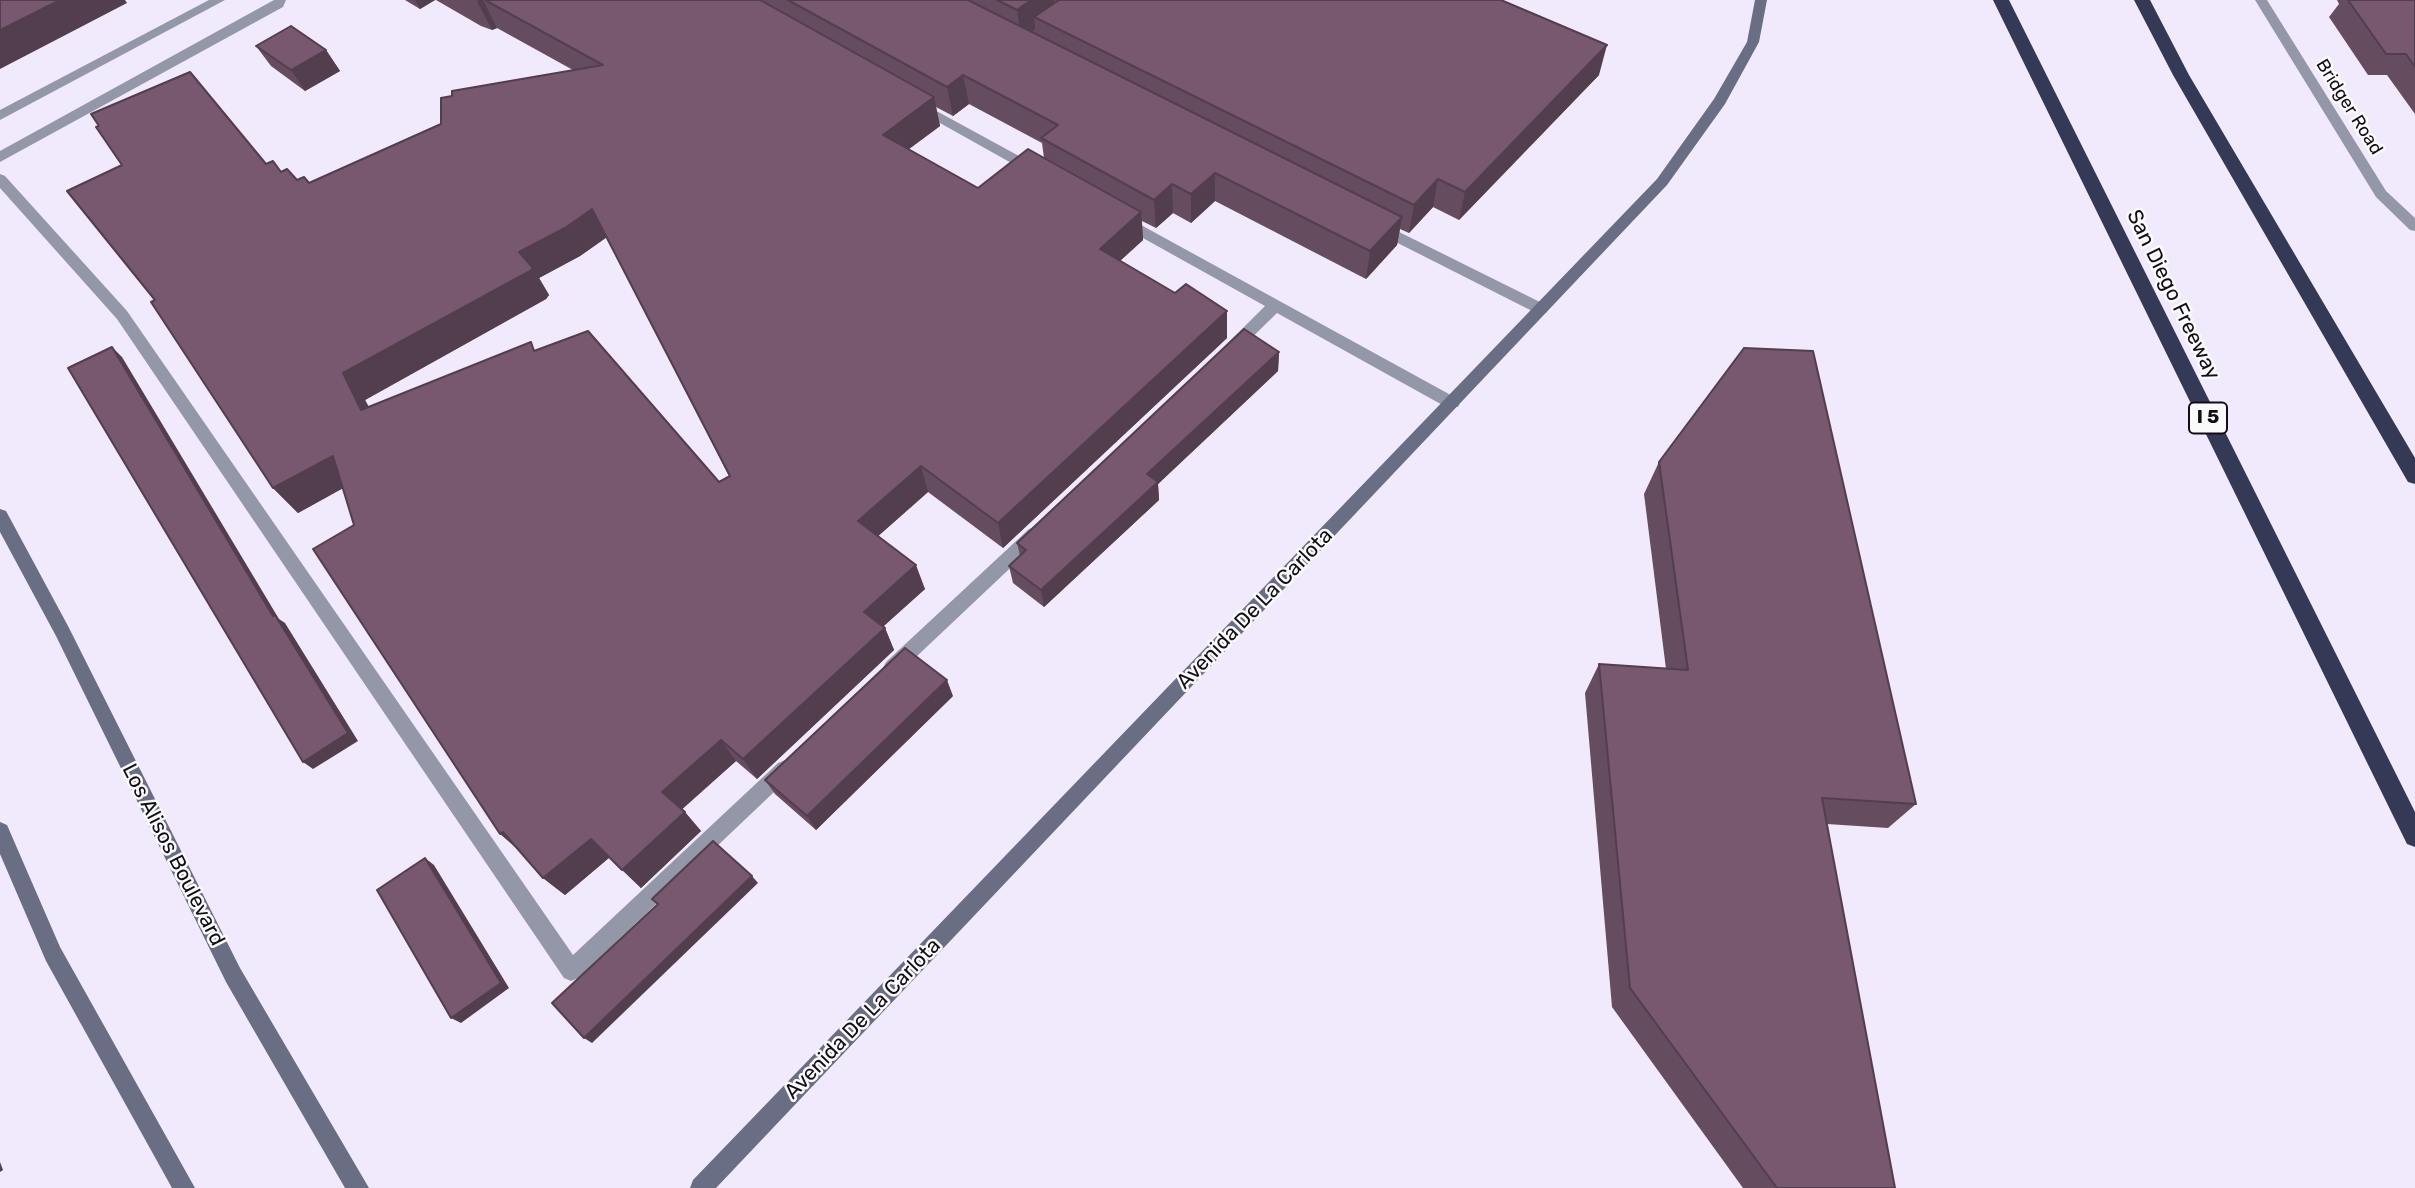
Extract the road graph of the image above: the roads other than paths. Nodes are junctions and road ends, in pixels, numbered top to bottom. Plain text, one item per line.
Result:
1 (219, 0) edge
2 (280, 0) edge
3 (1761, 0) edge
4 (2001, 0) edge
5 (2142, 0) edge
6 (2261, 0) edge
7 (911, 102) edge
8 (0, 116) edge
9 (0, 157) edge
10 (1045, 176) edge
11 (0, 178) edge
12 (1106, 210) edge
13 (1363, 219) edge
14 (2415, 226) edge
15 (1276, 305) junction
16 (1541, 309) junction
17 (1216, 362) edge
18 (1452, 403) junction
19 (2415, 476) edge
20 (0, 516) edge
21 (1045, 524) edge
22 (884, 676) edge
23 (803, 752) edge
24 (0, 831) edge
25 (2415, 836) edge
26 (184, 1188) edge
27 (358, 1188) edge
28 (701, 1188) edge

1 - 8 street
2 - 9 street
3 - 16 main road, Avenida De La Carlota
4 - 25 highway, San Diego Freeway / I 5
5 - 19 highway
6 - 14 street, Bridger Road
7 - 10 street
11 - 23 street
12 - 15 street
13 - 16 street
15 - 17 street
15 - 18 street
16 - 18 main road, Avenida De La Carlota
18 - 28 main road, Avenida De La Carlota
20 - 27 main road, Los Alisos Boulevard
21 - 22 street
24 - 26 main road

